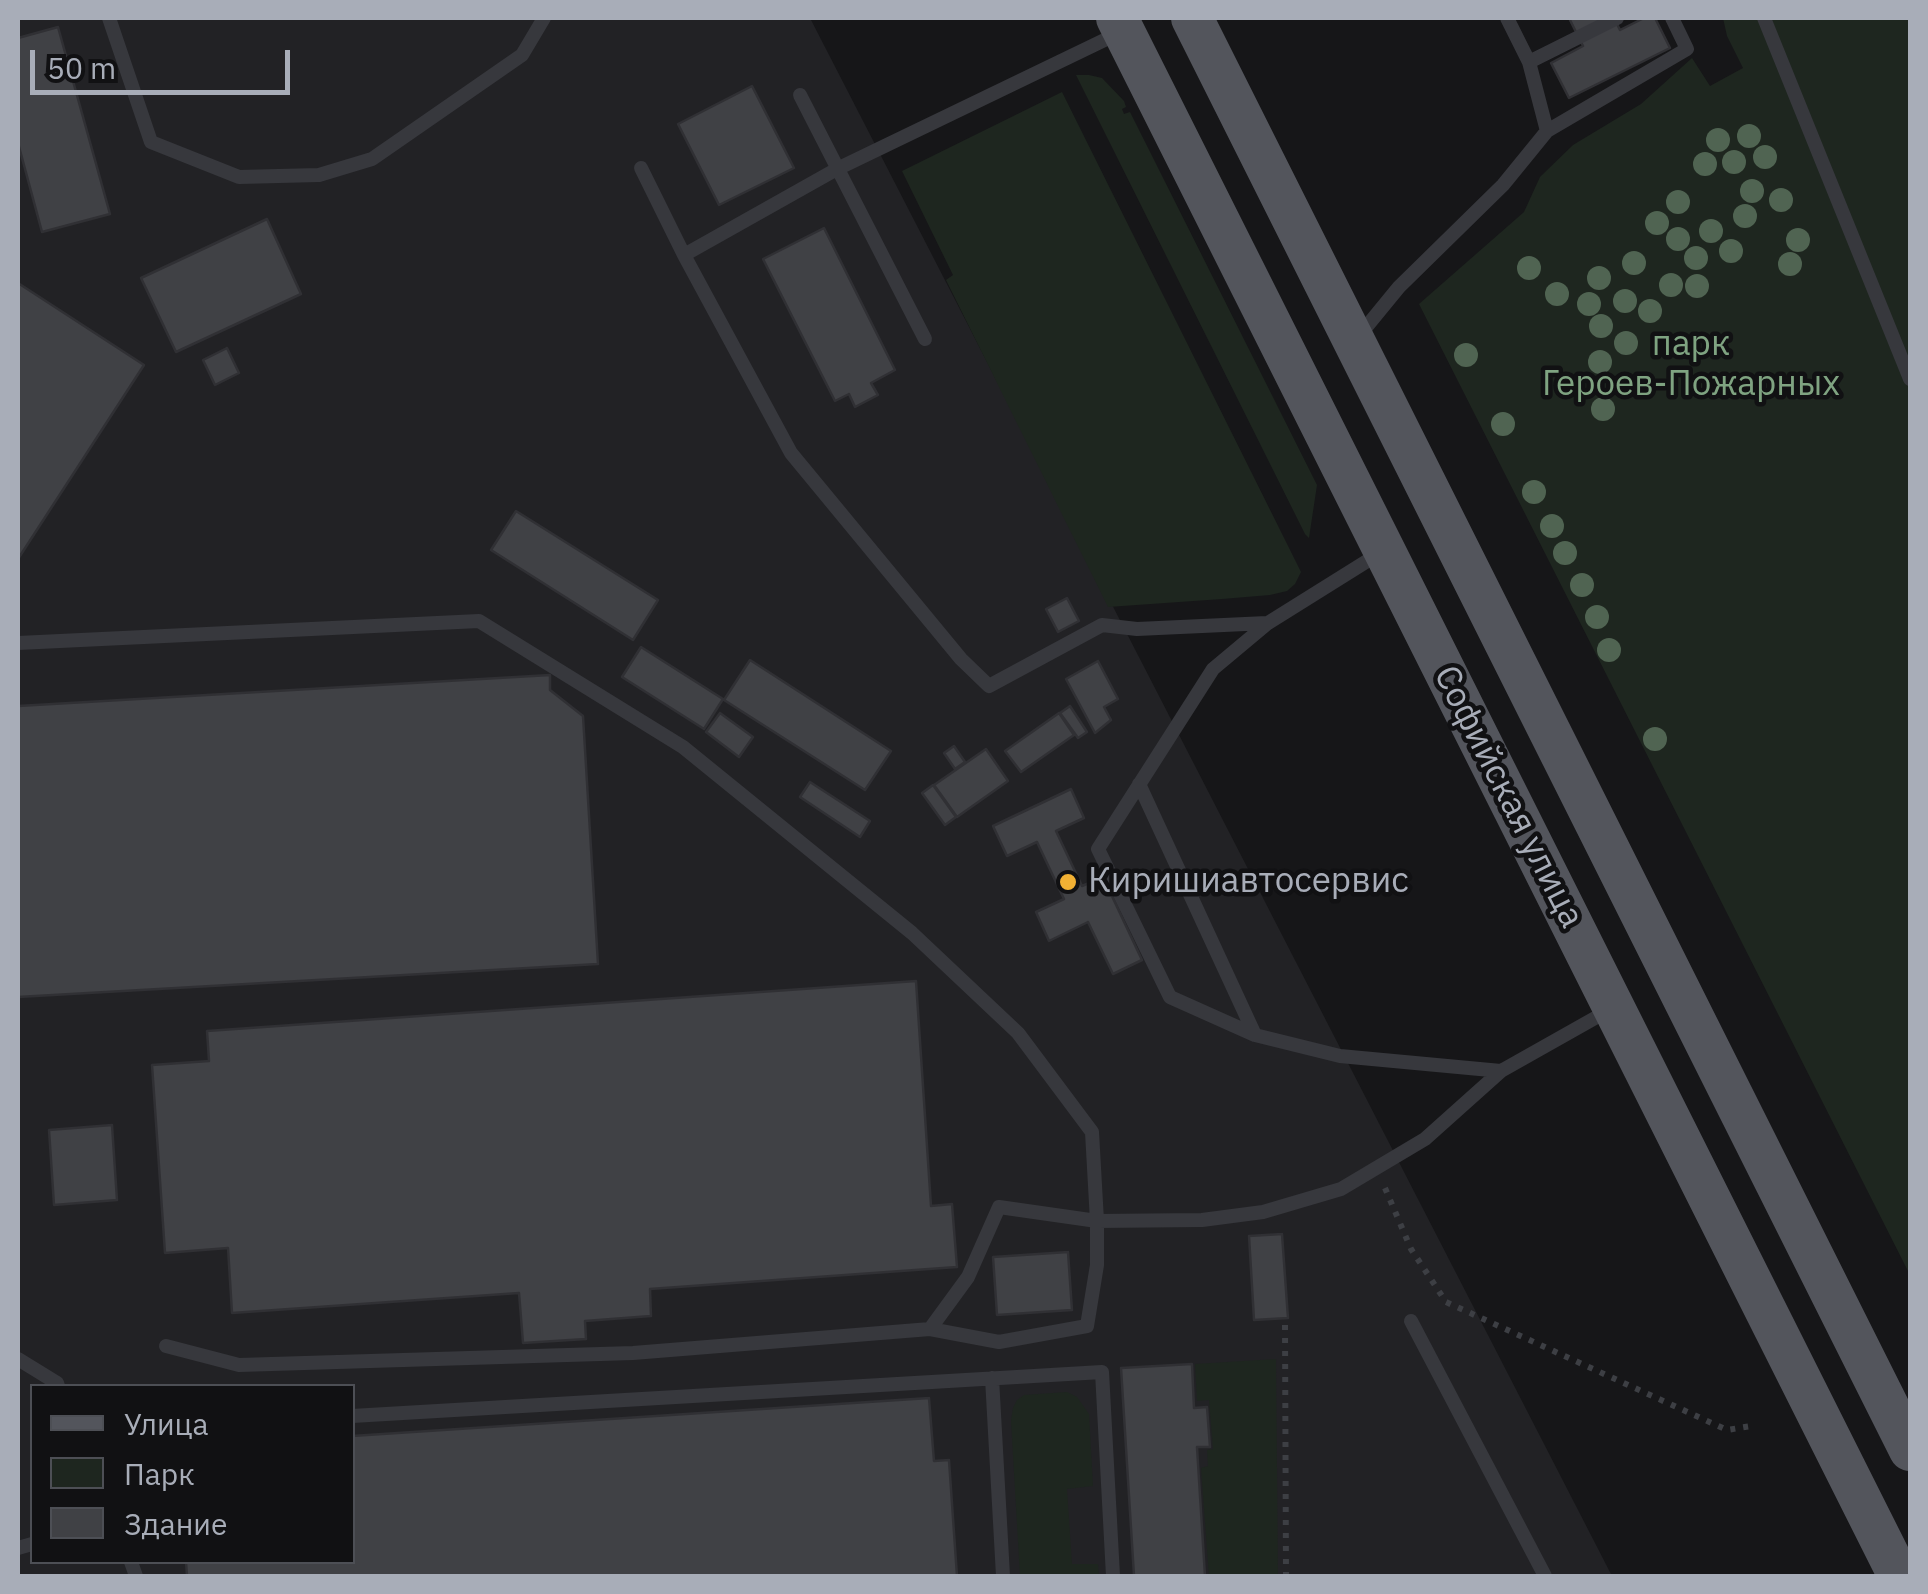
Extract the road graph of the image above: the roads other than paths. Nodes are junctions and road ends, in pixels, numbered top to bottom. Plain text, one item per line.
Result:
1 (109, 18) edge
2 (544, 18) edge
3 (1192, 18) edge
4 (1507, 18) edge
5 (1616, 18) edge
6 (1672, 18) edge
7 (1764, 18) edge
8 (1120, 24) edge
9 (1529, 62) junction
10 (800, 95) dead end
11 (1547, 131) junction
12 (642, 168) dead end
13 (837, 169) junction
14 (684, 255) junction
15 (925, 339) dead end
16 (1354, 342) junction
17 (1910, 379) edge
18 (1384, 551) junction
19 (1268, 623) junction
20 (18, 643) edge
21 (1139, 784) junction
22 (1613, 1008) junction
23 (1255, 1035) junction
24 (1501, 1071) junction
25 (1097, 1221) junction
26 (1411, 1321) dead end
27 (930, 1330) junction
28 (166, 1346) dead end
29 (18, 1359) edge
30 (992, 1378) junction
31 (57, 1384) edge
32 (355, 1416) edge
33 (1910, 1450) edge
34 (1003, 1576) edge
35 (1113, 1576) edge
36 (1545, 1576) edge
37 (1899, 1576) edge

1 - 2 lane
3 - 16 main road, Софийская улица
4 - 9 lane
5 - 9 lane
6 - 11 lane
7 - 17 lane
8 - 13 lane
8 - 18 main road, Софийская улица
9 - 11 lane
10 - 13 lane
11 - 16 lane
12 - 14 lane
13 - 14 lane
13 - 15 lane
14 - 19 lane
16 - 33 main road, Софийская улица
18 - 19 lane
18 - 22 main road, Софийская улица
19 - 21 lane
20 - 25 lane
21 - 23 lane
21 - 23 lane
22 - 24 lane
22 - 37 main road, Софийская улица
23 - 24 lane
24 - 25 lane
25 - 27 lane
25 - 27 lane
26 - 36 lane
27 - 28 lane
29 - 31 lane
30 - 32 lane
30 - 34 lane
30 - 35 lane

